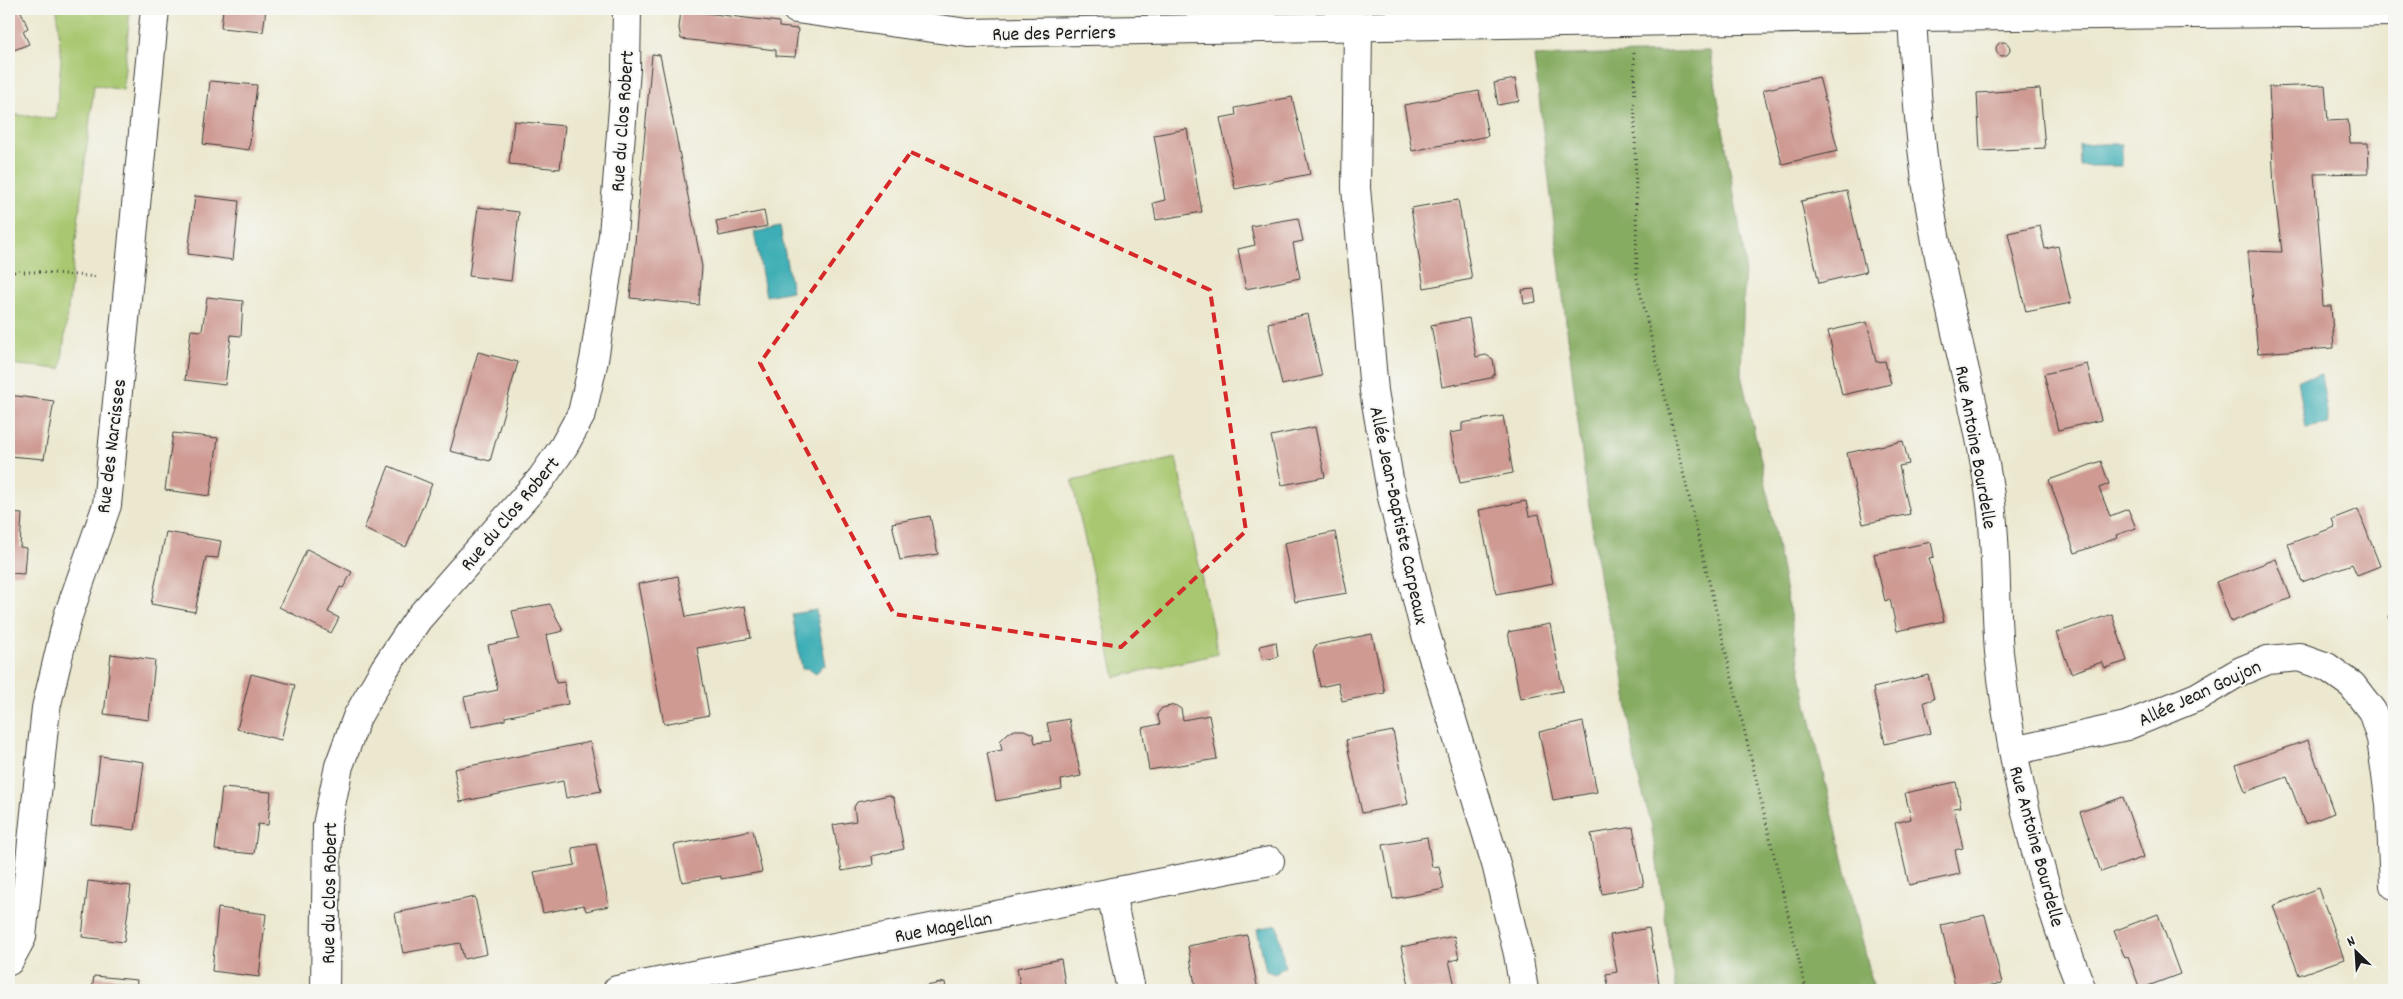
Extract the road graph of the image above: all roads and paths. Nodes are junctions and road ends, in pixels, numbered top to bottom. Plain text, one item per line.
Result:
1 (155, 9) edge
2 (627, 9) edge
3 (796, 9) edge
4 (2394, 12) edge
5 (1913, 13) edge
6 (1529, 17) edge
7 (1304, 19) edge
8 (1634, 23) junction
9 (1358, 27) junction
10 (9, 272) edge
11 (128, 280) junction
12 (2013, 751) junction
13 (1270, 861) dead end
14 (2394, 885) edge
15 (1111, 893) junction
16 (9, 961) edge
17 (325, 990) edge
18 (616, 990) edge
19 (1131, 990) edge
20 (1524, 990) edge
21 (1806, 990) edge
22 (2082, 990) edge

1 - 11 street, Rue des Narcisses
2 - 17 street, Rue du Clos Robert
3 - 7 street, Rue des Perriers
4 - 5 street, Rue des Perriers
5 - 8 street, Rue des Perriers
5 - 12 street, Rue Antoine Bourdelle
6 - 8 street, Rue des Perriers
6 - 9 street, Rue des Perriers
7 - 9 street, Rue des Perriers
8 - 21 path
9 - 20 street, Allée Jean-Baptiste Carpeaux
10 - 11 path
11 - 16 street, Rue des Narcisses
12 - 14 street, Allée Jean Goujon
12 - 22 street, Rue Antoine Bourdelle
13 - 15 street, Rue Magellan
15 - 18 street, Rue Magellan
15 - 19 street

